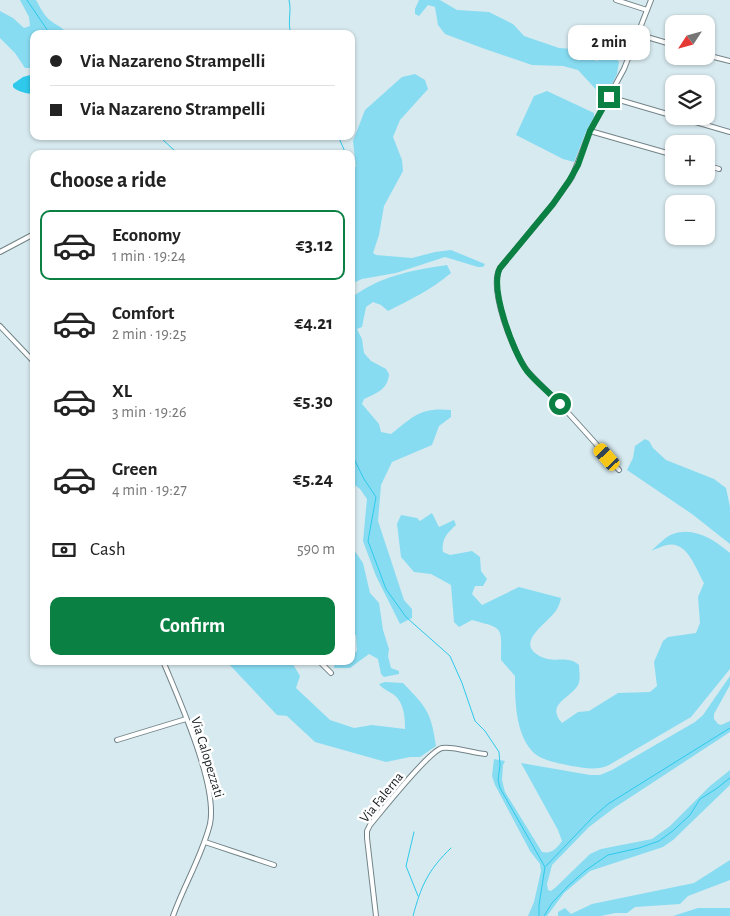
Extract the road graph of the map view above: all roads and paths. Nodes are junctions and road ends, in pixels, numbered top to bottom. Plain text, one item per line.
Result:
1 (616, 0) edge
2 (651, 0) edge
3 (647, 10) junction
4 (637, 34) junction
5 (665, 42) edge
6 (715, 57) edge
7 (730, 62) edge
8 (609, 97) junction
9 (665, 113) edge
10 (706, 125) edge
11 (590, 131) junction
12 (730, 132) edge
13 (665, 152) edge
14 (715, 168) edge
15 (719, 169) dead end
16 (30, 236) edge
17 (0, 252) edge
18 (0, 326) edge
19 (30, 358) edge
20 (619, 470) dead end
21 (165, 665) edge
22 (323, 665) edge
23 (330, 672) dead end
24 (186, 719) junction
25 (116, 740) dead end
26 (485, 754) dead end
27 (205, 842) junction
28 (274, 865) dead end
29 (172, 916) edge
30 (376, 916) edge

1 - 3 street
2 - 3 street
3 - 4 street
4 - 5 street
4 - 8 street
6 - 7 street
8 - 9 street
8 - 11 street
10 - 12 street
11 - 13 street
11 - 20 street
14 - 15 street
16 - 17 street
18 - 19 street
21 - 24 street, Via Calopezzati
22 - 23 street
24 - 25 street
24 - 27 street, Via Calopezzati
26 - 30 street, Via Falerna
27 - 28 street
27 - 29 street, Via Calopezzati

